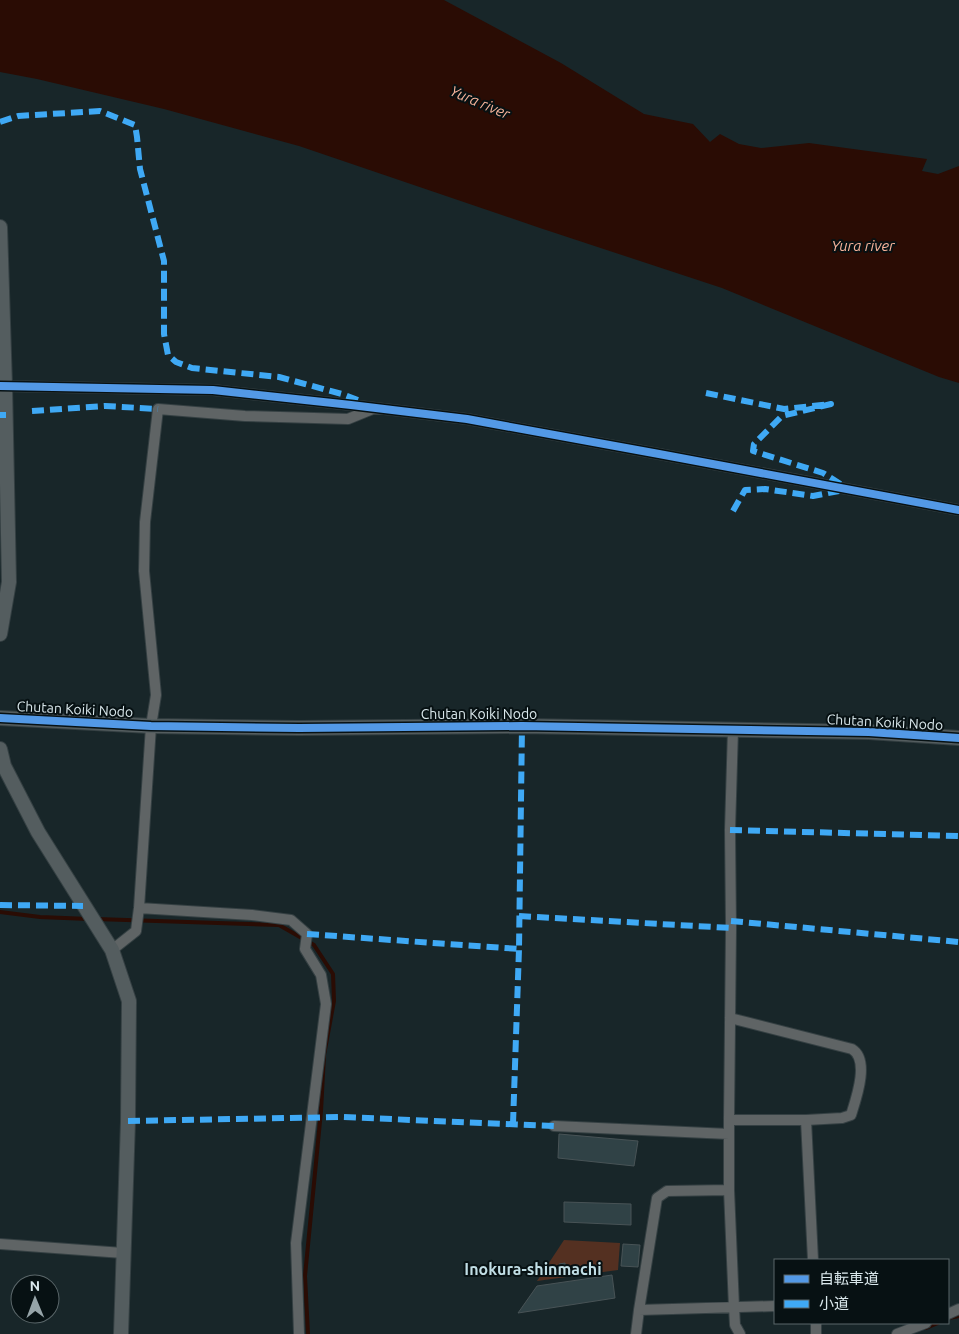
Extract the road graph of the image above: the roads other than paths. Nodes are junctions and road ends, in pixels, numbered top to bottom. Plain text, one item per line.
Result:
1 (0, 227) edge
2 (3, 384) edge
3 (376, 408) junction
4 (959, 510) edge
5 (0, 634) edge
6 (0, 718) edge
7 (151, 726) junction
8 (733, 729) junction
9 (959, 738) edge
10 (0, 748) edge
11 (138, 908) junction
12 (112, 950) junction
13 (730, 1018) junction
14 (729, 1120) junction
15 (806, 1120) junction
16 (554, 1126) dead end
17 (729, 1134) junction
18 (729, 1190) junction
19 (0, 1244) edge
20 (123, 1253) junction
21 (813, 1259) edge
22 (774, 1306) edge
23 (734, 1307) junction
24 (639, 1310) junction
25 (923, 1324) edge
26 (121, 1334) edge
27 (299, 1334) edge
28 (636, 1334) edge
29 (740, 1334) edge
30 (897, 1334) edge

1 - 2 street
2 - 3 street
2 - 5 street
3 - 4 street
3 - 7 street
6 - 7 street, Chutan Koiki Nodo
7 - 8 street, Chutan Koiki Nodo
7 - 11 street
8 - 9 street, Chutan Koiki Nodo
8 - 13 street
10 - 12 street
11 - 12 street
11 - 27 street
12 - 20 street
13 - 14 street
13 - 15 street
14 - 15 street
14 - 17 street
15 - 21 street
16 - 17 street
17 - 18 street
18 - 23 street
18 - 24 street
19 - 20 street
20 - 26 street
22 - 23 street
23 - 24 street
23 - 29 street
24 - 28 street
25 - 30 street

